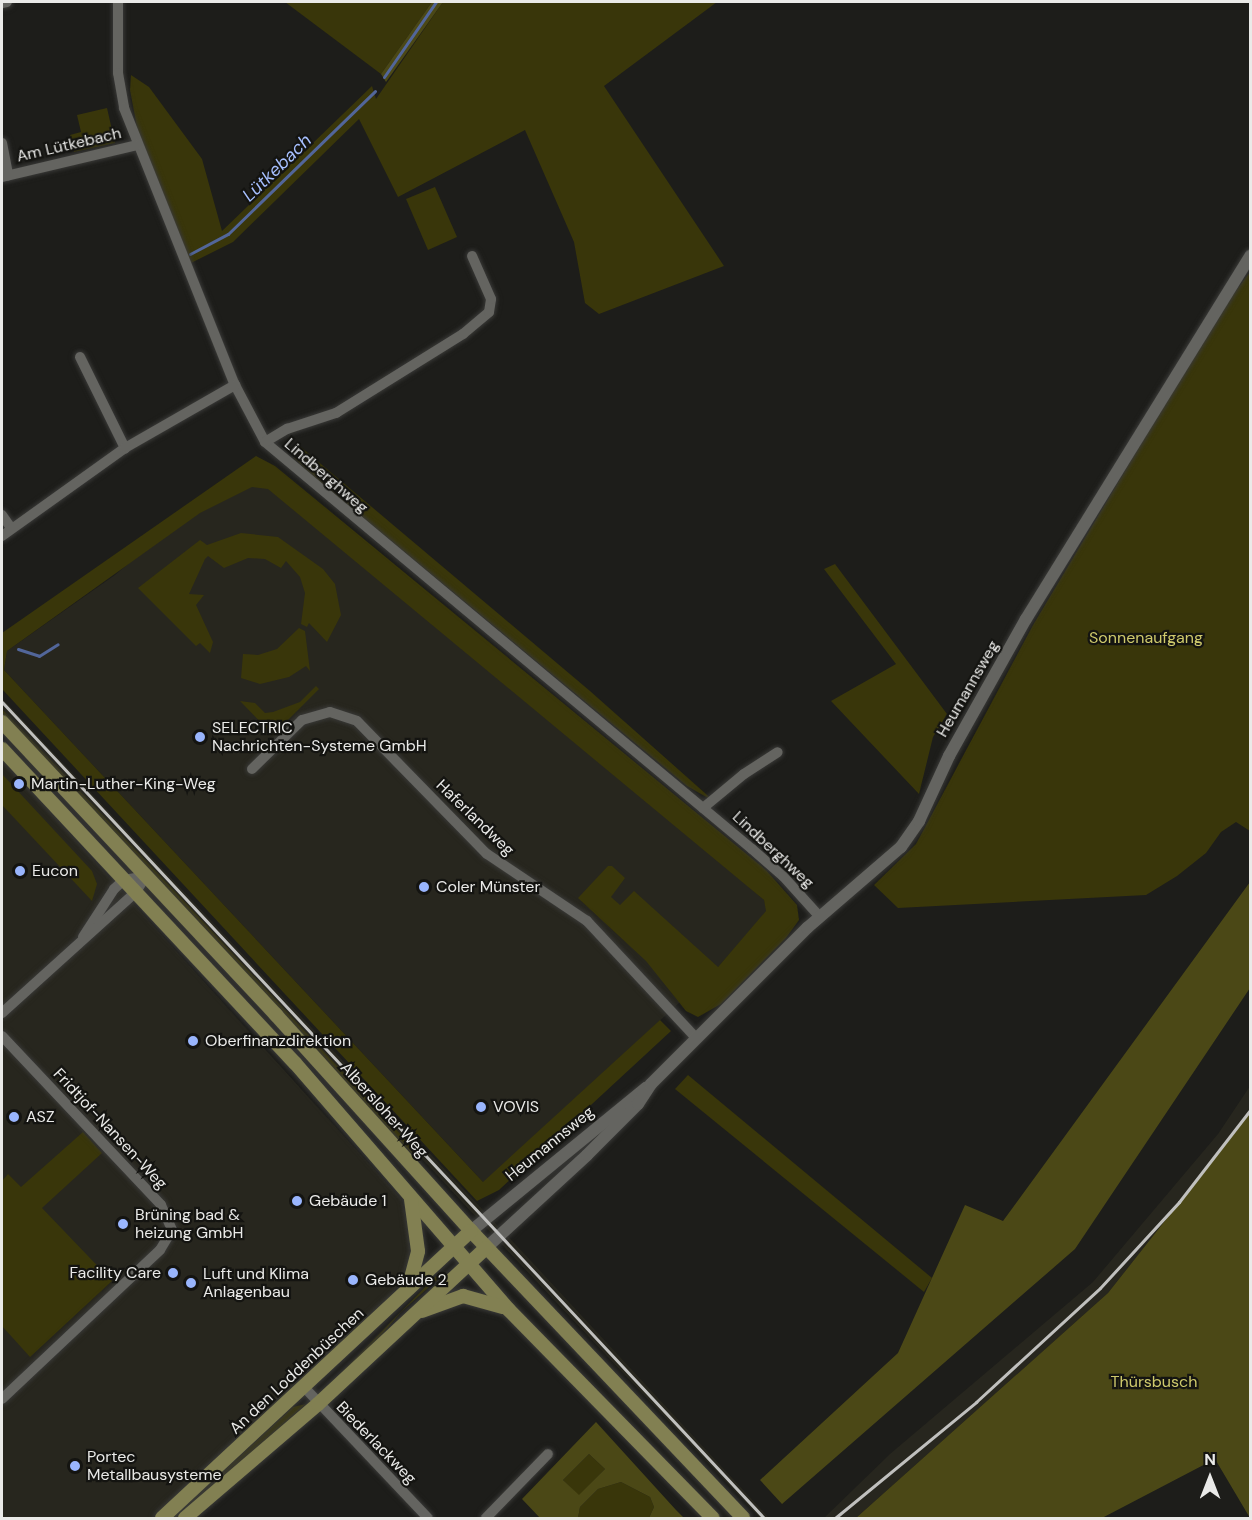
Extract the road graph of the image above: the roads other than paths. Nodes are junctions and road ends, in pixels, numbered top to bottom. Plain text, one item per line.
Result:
1 (7, 2) edge
2 (118, 2) edge
3 (2, 3) edge
4 (2, 143) edge
5 (137, 145) junction
6 (5, 176) edge
7 (472, 256) dead end
8 (1251, 256) edge
9 (80, 357) dead end
10 (235, 385) junction
11 (265, 442) junction
12 (125, 448) junction
13 (2, 515) edge
14 (11, 528) junction
15 (2, 536) edge
16 (2, 722) edge
17 (2, 749) edge
18 (777, 752) dead end
19 (252, 769) dead end
20 (703, 808) junction
21 (146, 876) junction
22 (124, 880) junction
23 (135, 893) junction
24 (820, 917) junction
25 (82, 939) junction
26 (2, 1013) edge
27 (2, 1036) edge
28 (697, 1039) junction
29 (651, 1084) junction
30 (410, 1197) junction
31 (471, 1231) junction
32 (454, 1247) junction
33 (486, 1248) junction
34 (468, 1263) junction
35 (407, 1292) junction
36 (509, 1310) junction
37 (409, 1317) junction
38 (304, 1387) junction
39 (2, 1399) edge
40 (318, 1404) junction
41 (548, 1454) dead end
42 (162, 1518) edge
43 (185, 1518) edge
44 (428, 1518) edge
45 (486, 1518) edge
46 (713, 1518) edge
47 (743, 1518) edge

1 - 3 street
2 - 5 street, Lindberghweg
4 - 6 street, Am Lütkebach
5 - 6 street, Am Lütkebach
5 - 10 street, Lindberghweg
7 - 11 street
8 - 24 street, Heumannsweg
9 - 12 street
10 - 11 street, Lindberghweg
10 - 12 street
11 - 20 street, Lindberghweg
12 - 14 street
13 - 14 street
14 - 15 street
16 - 21 main road, Albersloher Weg
17 - 22 main road
18 - 20 street
19 - 28 street, Haferlandweg
20 - 24 street, Lindberghweg
21 - 22 street
21 - 23 street
21 - 31 main road, Albersloher Weg
22 - 23 main road
22 - 25 street
23 - 25 street
23 - 30 main road
24 - 28 street, Heumannsweg
25 - 26 street
27 - 39 street, Fridtjof-Nansen-Weg
28 - 29 street, Heumannsweg
29 - 31 street, Heumannsweg
29 - 33 street, Heumannsweg
30 - 32 main road
30 - 35 main road
31 - 32 main road, An den Loddenbüschen
31 - 33 main road, Albersloher Weg
32 - 34 main road
32 - 35 main road, An den Loddenbüschen
33 - 34 main road, An den Loddenbüschen
33 - 47 main road, Albersloher Weg
34 - 36 main road
34 - 37 main road, An den Loddenbüschen
35 - 38 main road, An den Loddenbüschen
36 - 37 main road
36 - 46 main road
37 - 40 main road, An den Loddenbüschen
38 - 40 street, Biederlackweg
38 - 42 main road, An den Loddenbüschen
40 - 43 main road, An den Loddenbüschen
40 - 44 street, Biederlackweg
41 - 45 street

